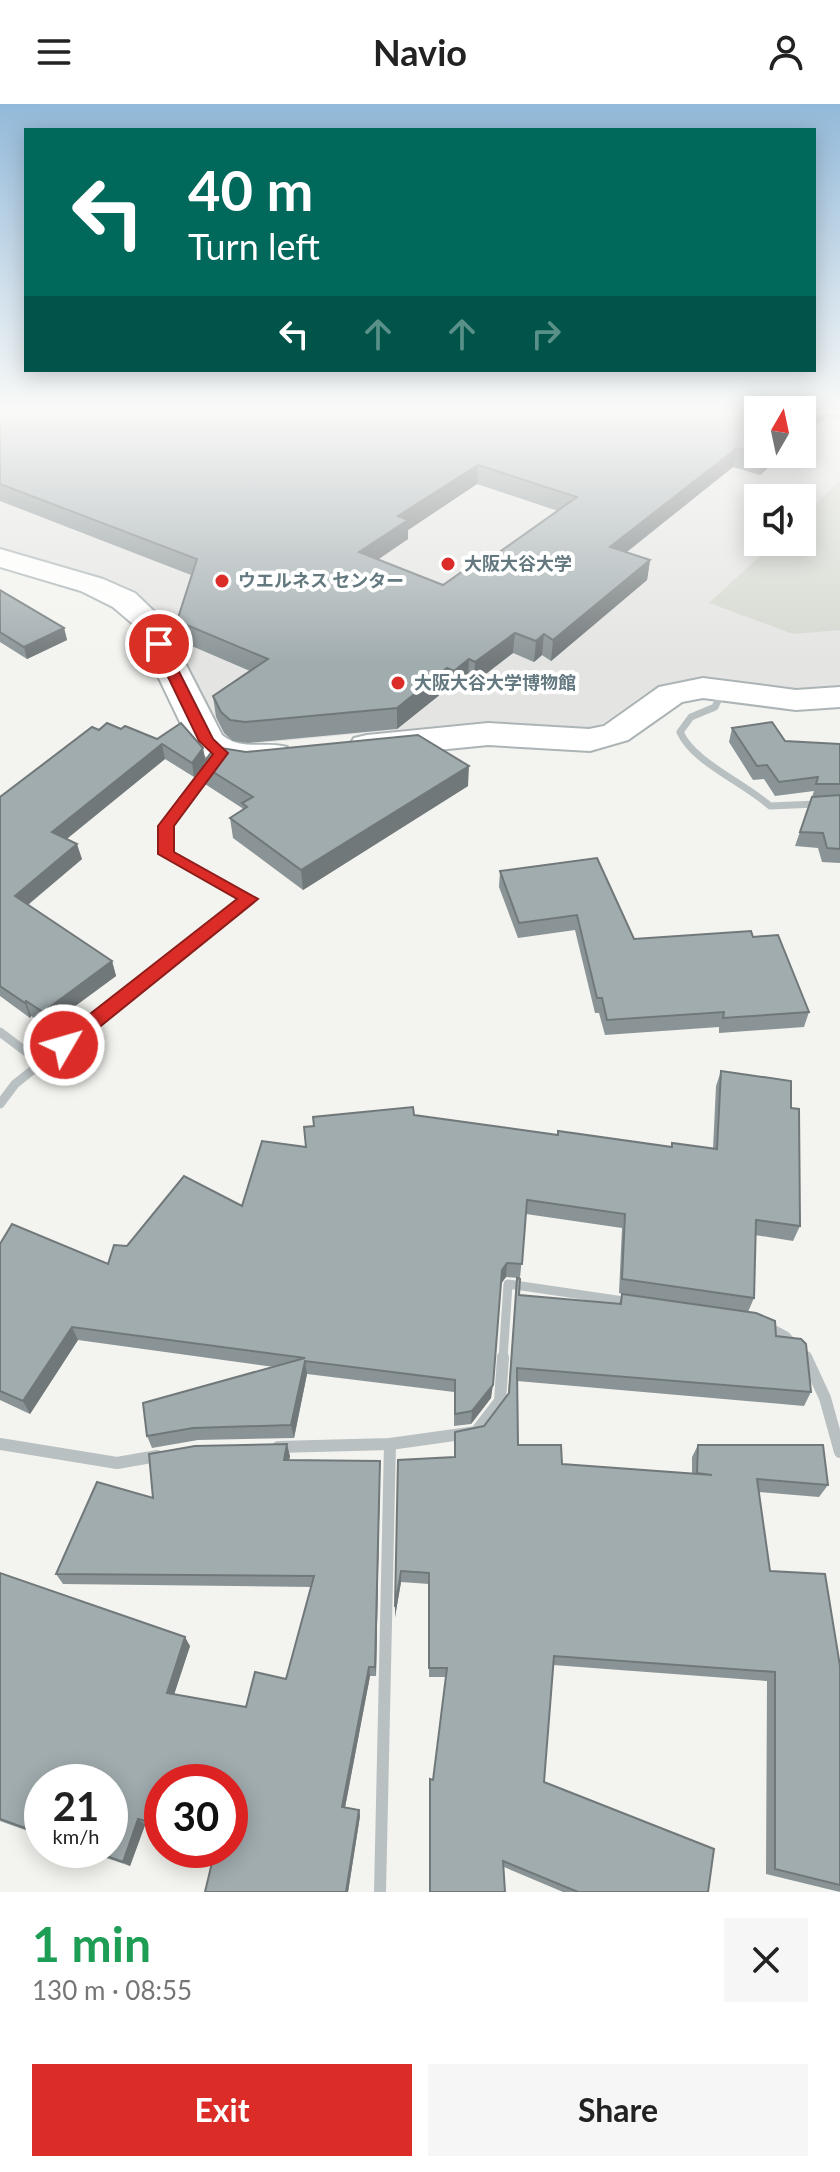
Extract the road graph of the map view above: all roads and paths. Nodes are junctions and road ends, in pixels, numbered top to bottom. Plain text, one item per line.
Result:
1 (0, 558) edge
2 (723, 690) junction
3 (840, 697) edge
4 (221, 753) junction
5 (840, 803) edge
6 (0, 1032) edge
7 (41, 1063) junction
8 (0, 1104) edge
9 (645, 1304) edge
10 (763, 1325) edge
11 (0, 1444) edge
12 (390, 1444) junction
13 (260, 1449) edge
14 (840, 1452) edge
15 (171, 1454) edge
16 (380, 1892) edge

1 - 4 street
2 - 3 street
2 - 4 street
2 - 5 street
4 - 7 street
6 - 7 street
7 - 8 street
9 - 12 street
10 - 14 street
11 - 15 street
12 - 13 street
12 - 16 street

